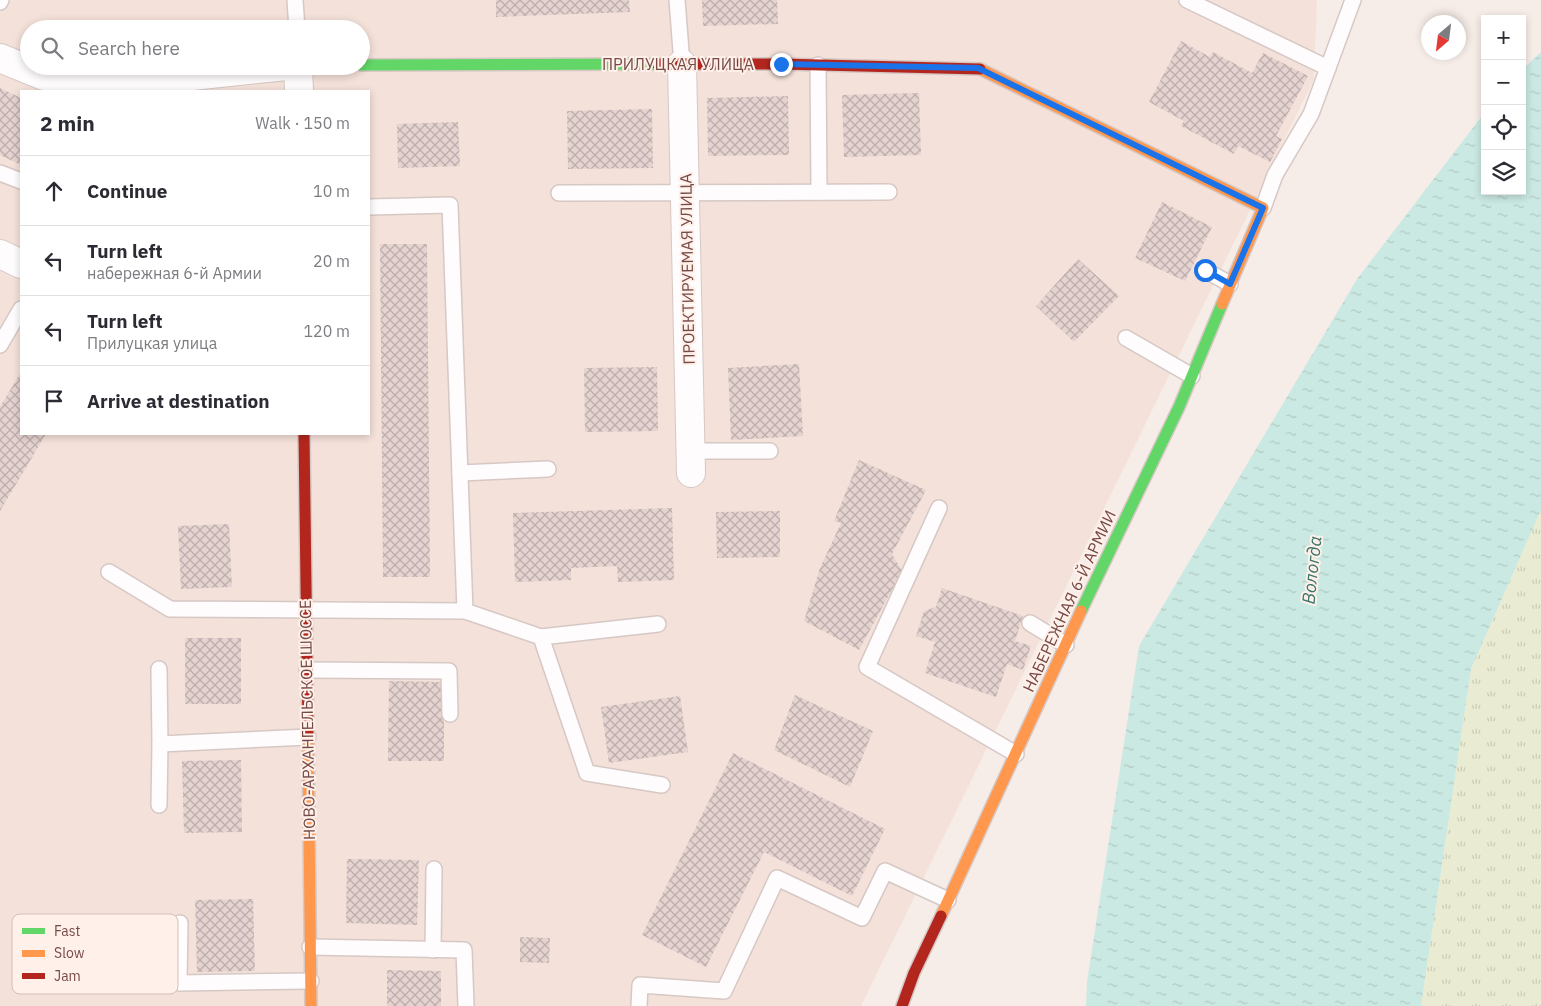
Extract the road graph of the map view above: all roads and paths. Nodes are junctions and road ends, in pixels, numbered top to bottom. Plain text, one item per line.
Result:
1 (296, 0) edge
2 (678, 0) edge
3 (1187, 0) edge
4 (1353, 0) edge
5 (297, 20) edge
6 (0, 58) edge
7 (682, 64) junction
8 (370, 65) edge
9 (818, 65) junction
10 (20, 66) edge
11 (1328, 68) junction
12 (42, 75) edge
13 (202, 75) edge
14 (298, 75) edge
15 (298, 90) edge
16 (0, 173) edge
17 (20, 181) edge
18 (819, 192) junction
19 (889, 192) dead end
20 (559, 193) dead end
21 (685, 193) junction
22 (370, 207) edge
23 (1263, 208) junction
24 (0, 254) edge
25 (20, 264) edge
26 (1205, 270) dead end
27 (1230, 284) junction
28 (20, 311) edge
29 (1126, 338) dead end
30 (0, 345) edge
31 (1192, 376) junction
32 (304, 435) edge
33 (770, 451) dead end
34 (691, 462) joint
35 (548, 469) dead end
36 (460, 473) junction
37 (939, 508) dead end
38 (109, 572) dead end
39 (306, 610) junction
40 (465, 611) junction
41 (1030, 623) dead end
42 (658, 624) dead end
43 (541, 636) junction
44 (1066, 645) junction
45 (158, 669) dead end
46 (307, 670) junction
47 (450, 714) dead end
48 (308, 737) junction
49 (160, 744) junction
50 (1016, 754) junction
51 (662, 785) dead end
52 (159, 806) dead end
53 (434, 869) dead end
54 (948, 900) junction
55 (180, 922) dead end
56 (310, 947) junction
57 (433, 950) junction
58 (311, 981) junction
59 (311, 1006) edge
60 (466, 1006) edge
61 (639, 1006) edge
62 (902, 1006) edge

1 - 5 lane
2 - 7 lane
3 - 11 lane
4 - 11 lane
6 - 10 street
7 - 8 street, ПРИЛУЦКАЯ УЛИЦА
7 - 9 street, ПРИЛУЦКАЯ УЛИЦА
7 - 21 street, ПРОЕКТИРУЕМАЯ УЛИЦА
9 - 18 lane
9 - 23 street, ПРИЛУЦКАЯ УЛИЦА
11 - 23 lane
12 - 13 street
14 - 15 street
16 - 17 lane
18 - 19 lane
18 - 21 lane
20 - 21 lane
21 - 34 street, ПРОЕКТИРУЕМАЯ УЛИЦА
22 - 36 lane
23 - 27 street, НАБЕРЕЖНАЯ 6-Й АРМИИ
24 - 25 street
26 - 27 lane
27 - 31 street, НАБЕРЕЖНАЯ 6-Й АРМИИ
28 - 30 lane
29 - 31 lane
31 - 44 street, НАБЕРЕЖНАЯ 6-Й АРМИИ
32 - 39 street, НОВО-АРХАНГЕЛЬСКОЕ ШОССЕ
33 - 34 lane
35 - 36 lane
36 - 40 lane
37 - 50 lane
38 - 39 lane
39 - 40 lane
39 - 46 street, НОВО-АРХАНГЕЛЬСКОЕ ШОССЕ
40 - 43 lane
41 - 44 lane
42 - 43 lane
43 - 51 lane
44 - 50 street, НАБЕРЕЖНАЯ 6-Й АРМИИ
45 - 49 lane
46 - 47 lane
46 - 48 street, НОВО-АРХАНГЕЛЬСКОЕ ШОССЕ
48 - 49 lane
48 - 56 street, НОВО-АРХАНГЕЛЬСКОЕ ШОССЕ
49 - 52 lane
50 - 54 street, НАБЕРЕЖНАЯ 6-Й АРМИИ
53 - 57 lane
54 - 61 lane
54 - 62 street, НАБЕРЕЖНАЯ 6-Й АРМИИ
55 - 58 lane
56 - 57 lane
56 - 58 street, НОВО-АРХАНГЕЛЬСКОЕ ШОССЕ
57 - 60 lane
58 - 59 street, НОВО-АРХАНГЕЛЬСКОЕ ШОССЕ

